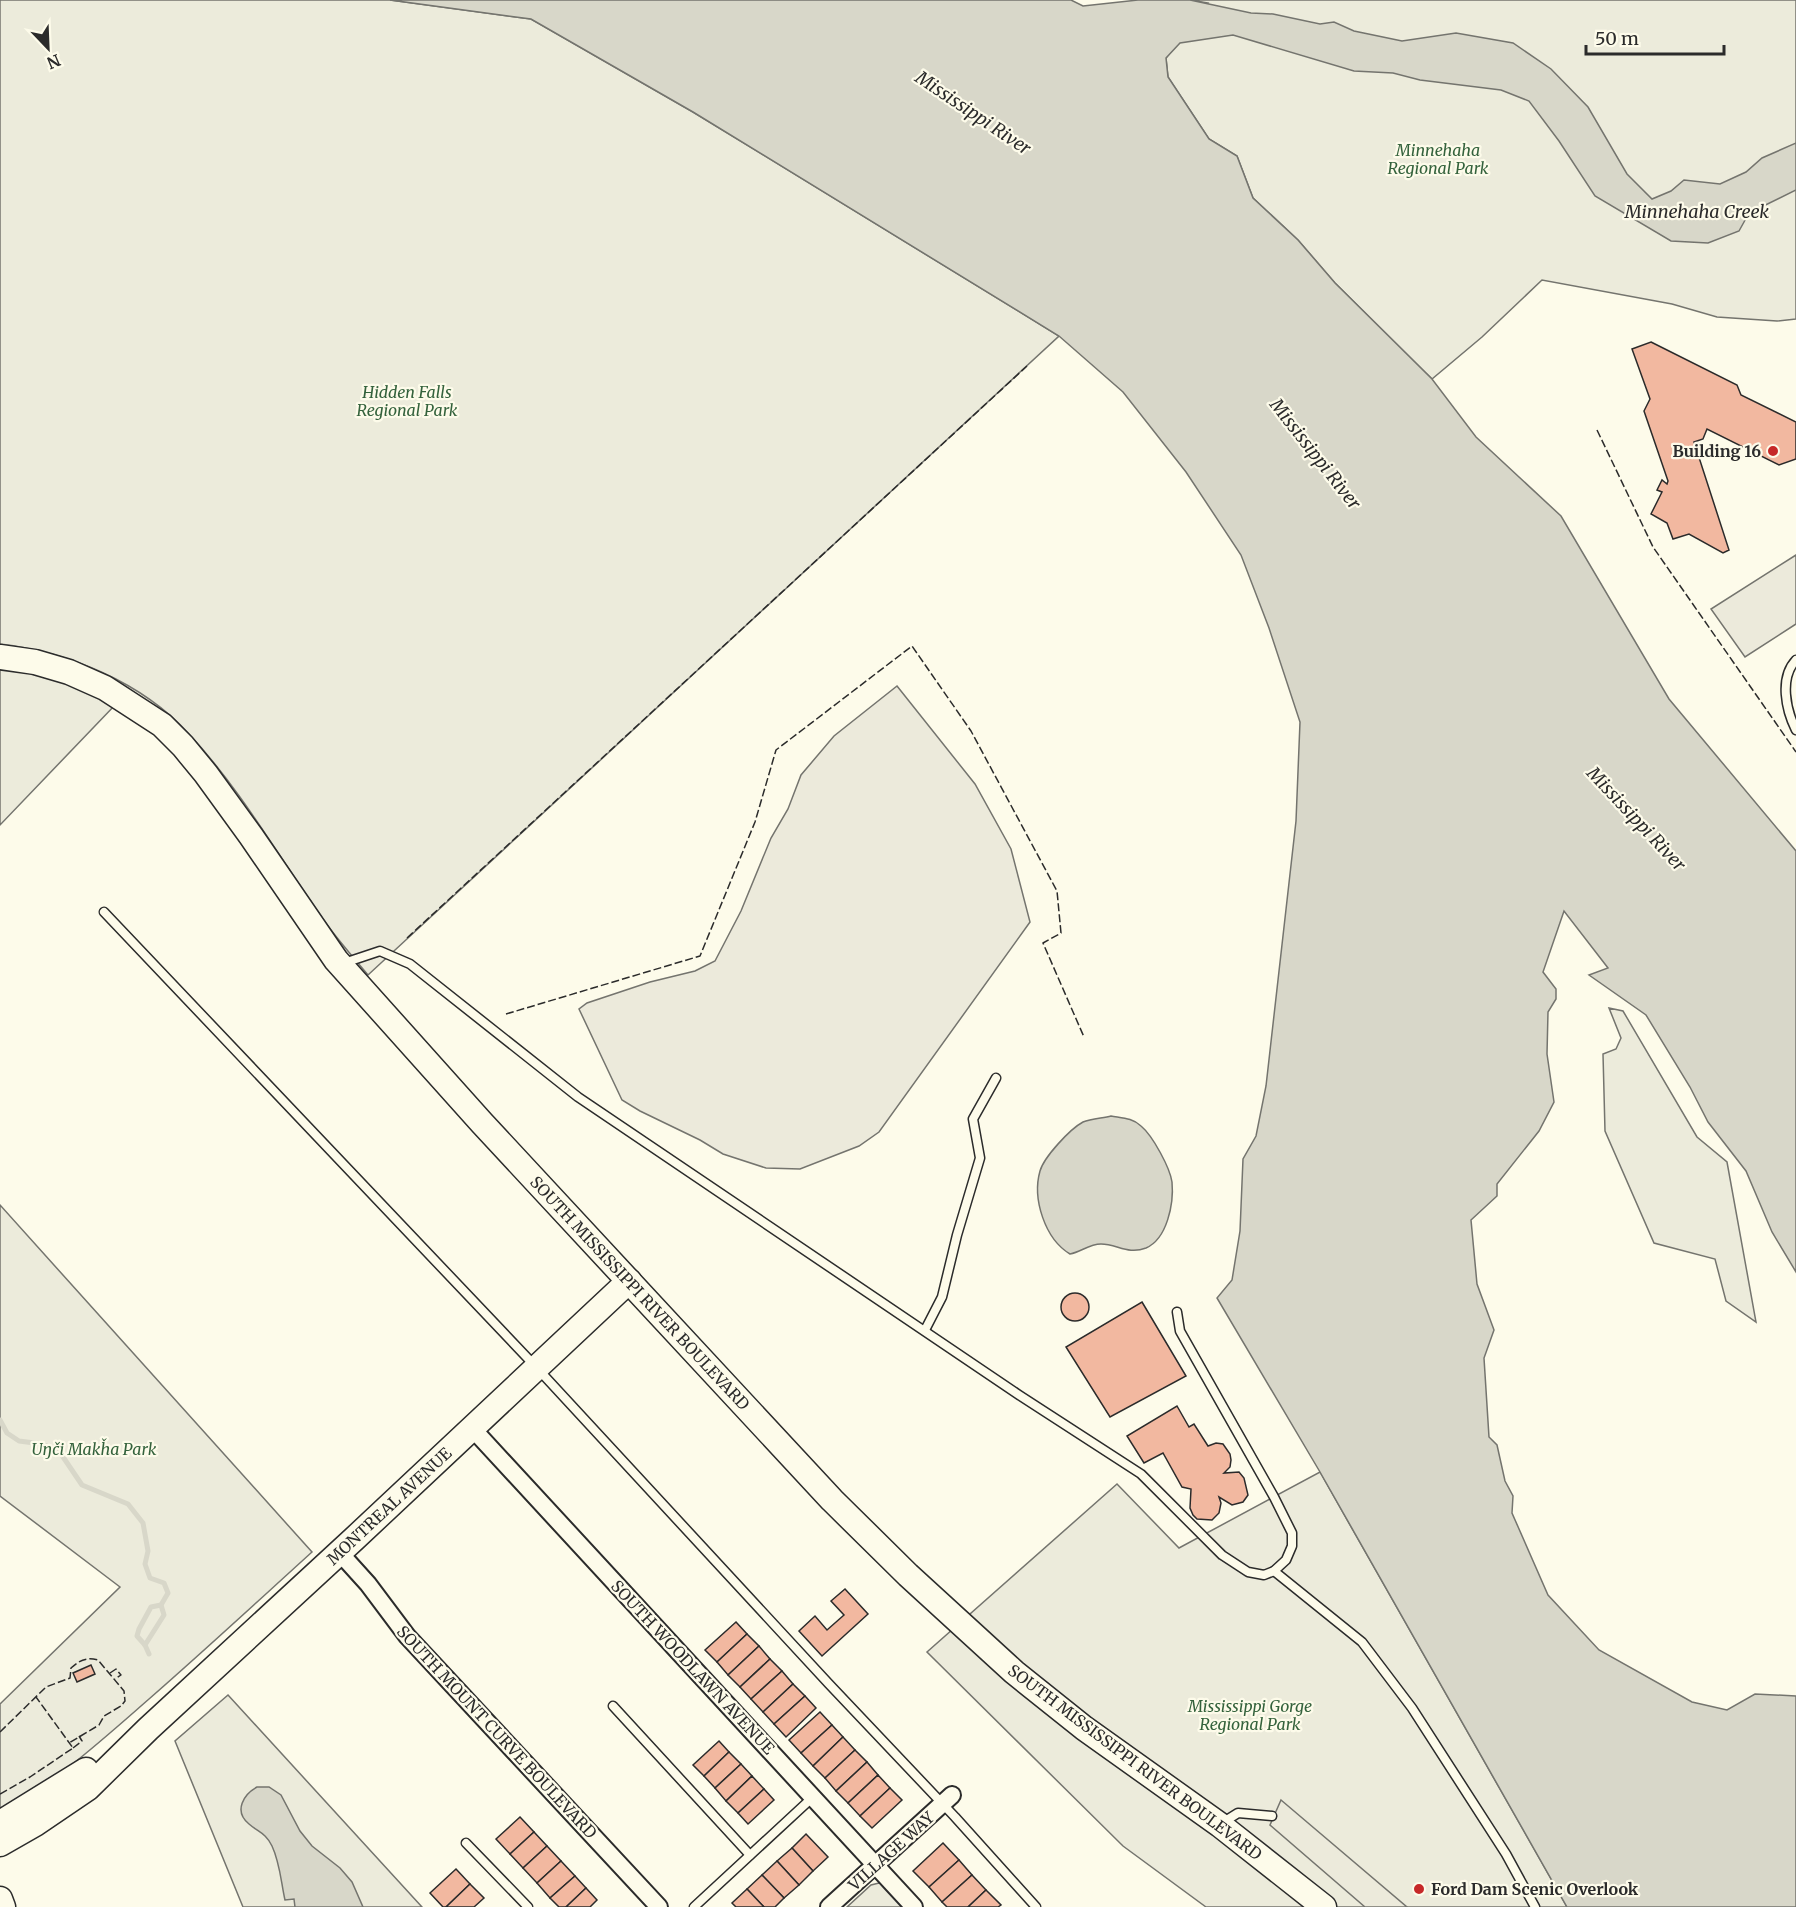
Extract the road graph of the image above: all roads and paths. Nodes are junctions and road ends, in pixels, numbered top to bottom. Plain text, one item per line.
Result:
1 (0, 657) edge
2 (1796, 660) edge
3 (1796, 730) edge
4 (104, 912) dead end
5 (339, 964) junction
6 (996, 1078) dead end
7 (628, 1281) junction
8 (1177, 1312) dead end
9 (925, 1329) junction
10 (537, 1368) junction
11 (472, 1428) junction
12 (340, 1553) junction
13 (1274, 1570) junction
14 (613, 1706) dead end
15 (148, 1729) junction
16 (813, 1797) junction
17 (947, 1799) junction
18 (1272, 1816) dead end
19 (0, 1823) edge
20 (1220, 1825) junction
21 (466, 1843) dead end
22 (0, 1844) edge
23 (750, 1855) junction
24 (875, 1864) junction
25 (0, 1899) edge
26 (3, 1907) edge
27 (528, 1907) edge
28 (659, 1907) edge
29 (694, 1907) edge
30 (830, 1907) edge
31 (914, 1907) edge
32 (1036, 1907) edge
33 (1324, 1907) edge
34 (1535, 1907) edge

1 - 5 street, SOUTH MISSISSIPPI RIVER BOULEVARD
2 - 3 lane
4 - 10 lane
5 - 7 street, SOUTH MISSISSIPPI RIVER BOULEVARD
5 - 9 lane
6 - 9 lane
7 - 10 street, MONTREAL AVENUE
7 - 20 street, SOUTH MISSISSIPPI RIVER BOULEVARD
8 - 13 lane
9 - 13 lane
10 - 11 street, MONTREAL AVENUE
10 - 17 lane
11 - 12 street, MONTREAL AVENUE
11 - 16 street, SOUTH WOODLAWN AVENUE
12 - 15 street, MONTREAL AVENUE
12 - 28 street, SOUTH MOUNT CURVE BOULEVARD
13 - 34 lane
14 - 23 lane
15 - 19 street, MONTREAL AVENUE
15 - 22 street, MONTREAL AVENUE
16 - 23 lane
16 - 24 street, SOUTH WOODLAWN AVENUE
17 - 24 street, VILLAGE WAY
17 - 32 lane
18 - 20 lane
20 - 33 street, SOUTH MISSISSIPPI RIVER BOULEVARD
21 - 27 lane
23 - 29 lane
24 - 30 street, VILLAGE WAY
24 - 31 street, SOUTH WOODLAWN AVENUE
25 - 26 street

